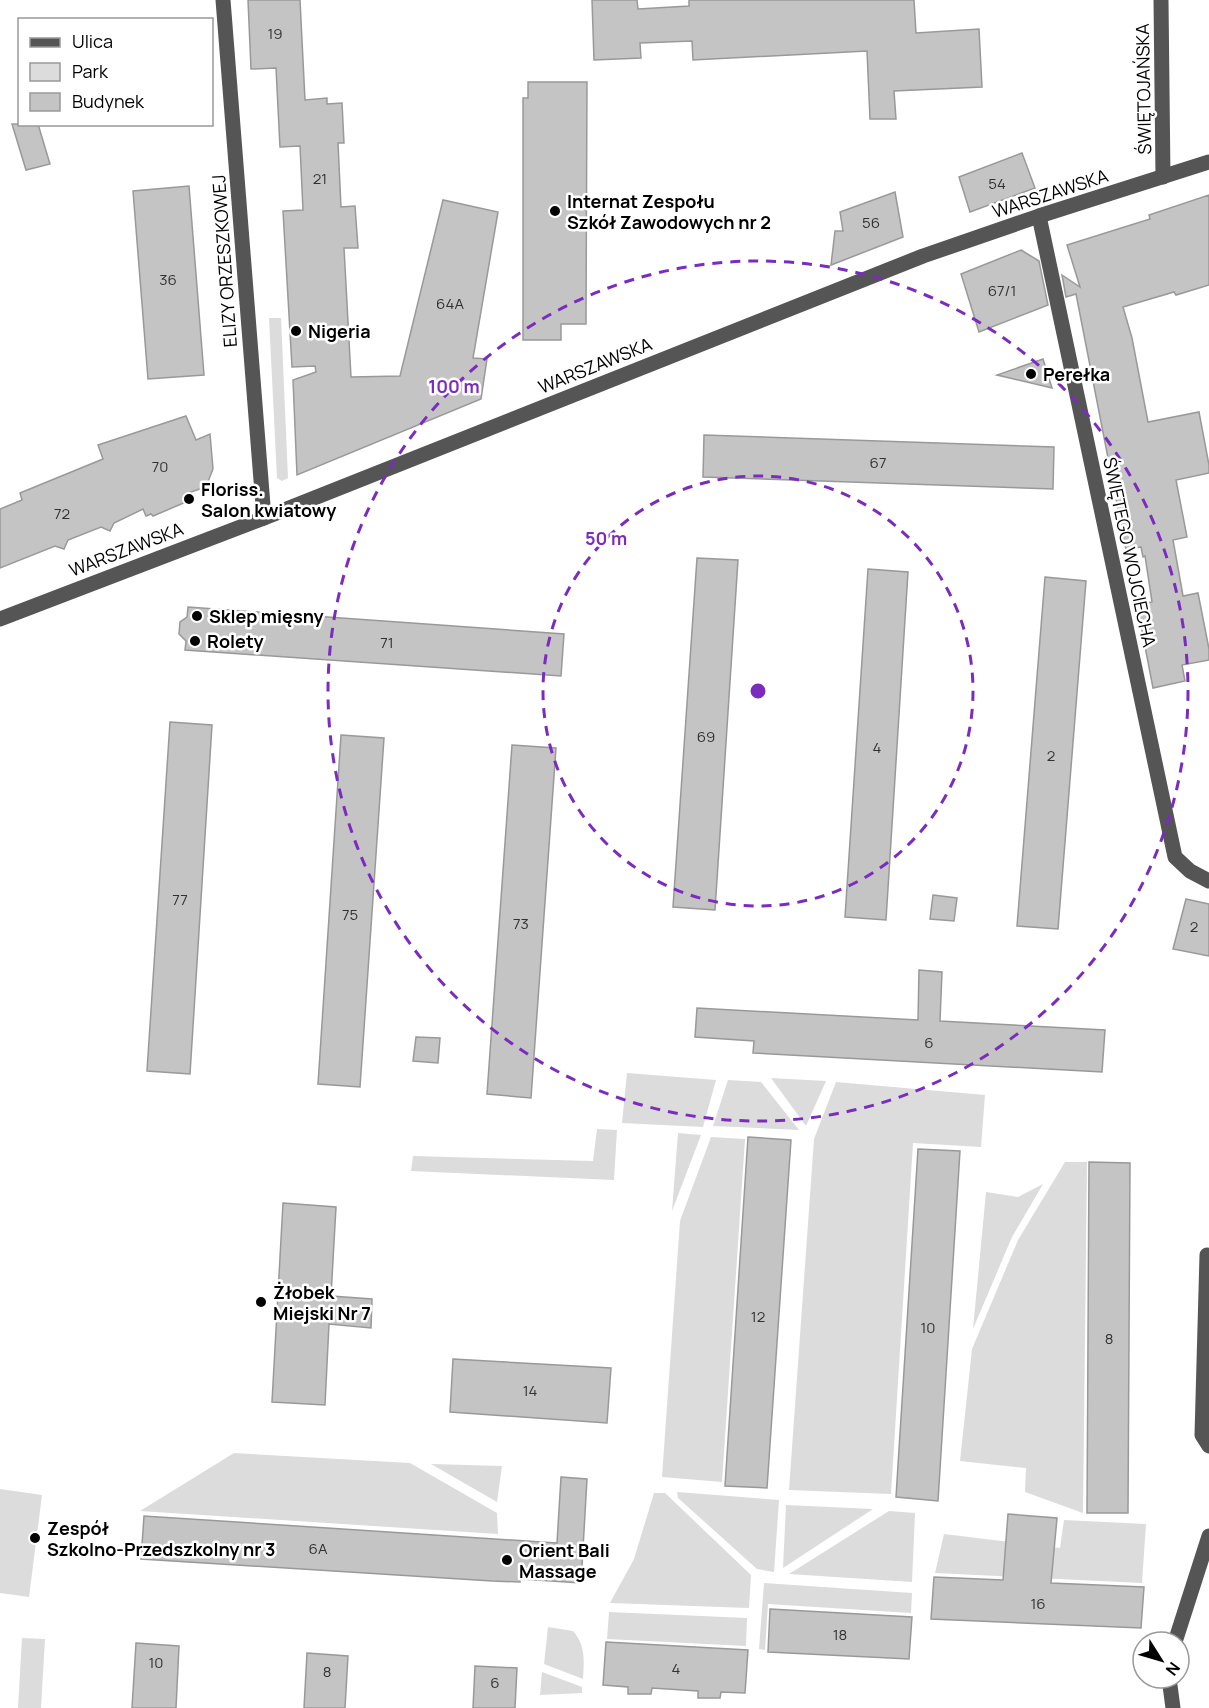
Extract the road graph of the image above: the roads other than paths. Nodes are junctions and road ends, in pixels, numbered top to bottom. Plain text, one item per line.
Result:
1 (223, 0) edge
2 (1161, 0) edge
3 (1209, 162) edge
4 (1163, 177) junction
5 (1039, 216) junction
6 (264, 518) junction
7 (0, 619) edge
8 (1208, 881) edge
9 (1207, 1254) dead end
10 (1209, 1446) edge
11 (1209, 1536) edge
12 (1179, 1630) edge
13 (1171, 1690) edge
14 (1173, 1708) edge

1 - 6 street, ELIZY ORZESZKOWEJ
2 - 4 street, ŚWIĘTOJAŃSKA
3 - 4 street, WARSZAWSKA
4 - 5 street, WARSZAWSKA
5 - 6 street, WARSZAWSKA
5 - 8 street, ŚWIĘTEGO WOJCIECHA
6 - 7 street, WARSZAWSKA
9 - 10 street
11 - 12 street
13 - 14 street

